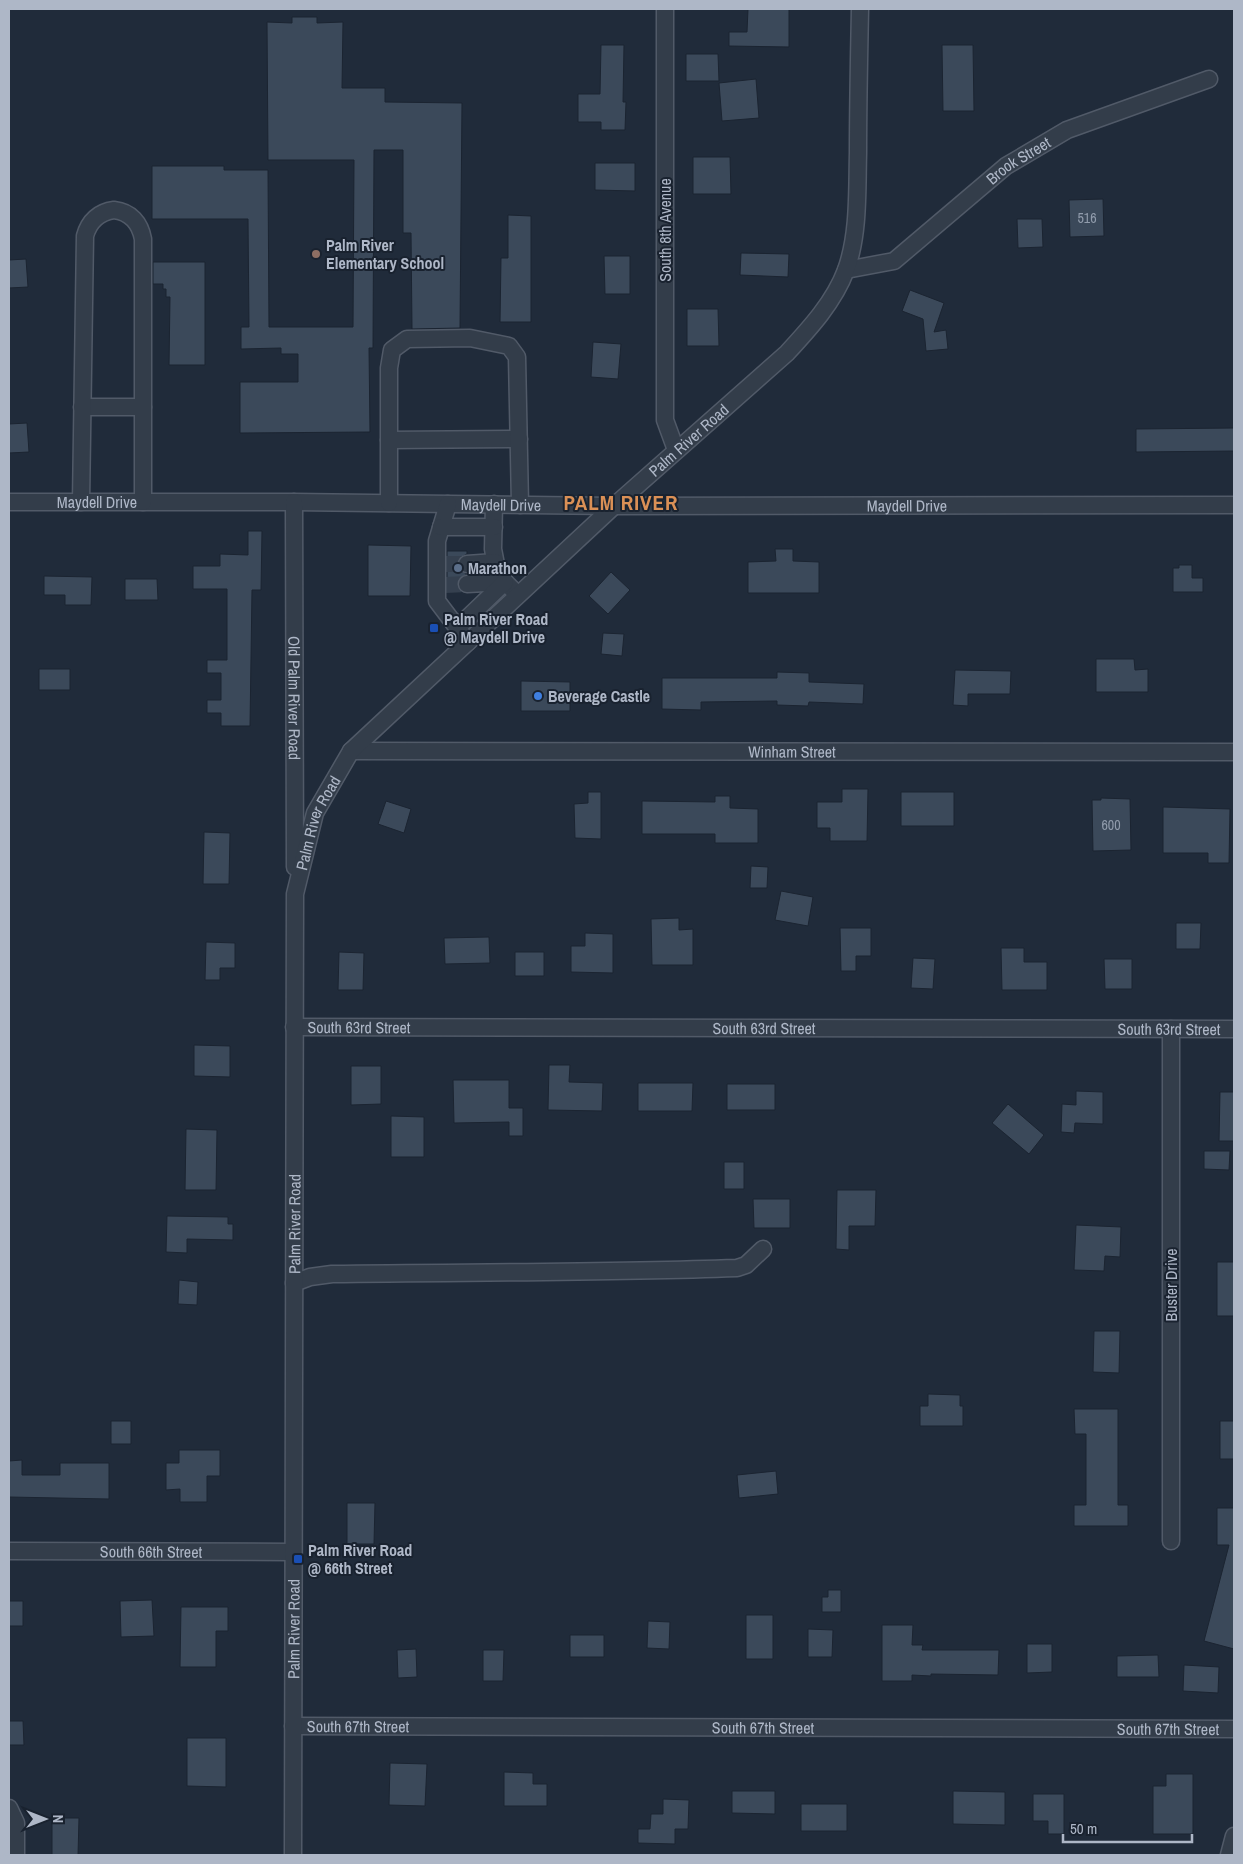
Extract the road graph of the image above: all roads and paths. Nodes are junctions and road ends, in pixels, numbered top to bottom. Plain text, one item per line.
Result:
1 (665, 9) edge
2 (860, 9) edge
3 (1209, 80) dead end
4 (846, 270) junction
5 (82, 407) junction
6 (143, 407) junction
7 (519, 439) junction
8 (389, 440) junction
9 (676, 450) junction
10 (9, 502) edge
11 (81, 502) junction
12 (143, 502) junction
13 (294, 502) junction
14 (389, 503) junction
15 (448, 504) junction
16 (494, 504) junction
17 (520, 505) junction
18 (1234, 505) edge
19 (614, 506) junction
20 (441, 527) junction
21 (494, 527) junction
22 (498, 568) junction
23 (518, 595) junction
24 (457, 628) junction
25 (468, 642) junction
26 (351, 751) junction
27 (1234, 752) edge
28 (295, 894) junction
29 (294, 1027) junction
30 (1171, 1029) junction
31 (1234, 1029) edge
32 (763, 1249) dead end
33 (294, 1283) junction
34 (1171, 1541) dead end
35 (9, 1551) edge
36 (293, 1552) junction
37 (293, 1726) junction
38 (1234, 1729) edge
39 (9, 1808) edge
40 (1234, 1836) edge
41 (16, 1855) edge
42 (293, 1855) edge
43 (1229, 1855) edge

1 - 9 street, South 8th Avenue
2 - 4 street, Palm River Road
3 - 4 street, Brook Street
4 - 9 street, Palm River Road
5 - 6 street
5 - 6 street
5 - 11 street
6 - 12 street
7 - 8 street
7 - 8 street
7 - 17 street
8 - 14 street
9 - 19 street, Palm River Road
10 - 11 street, Maydell Drive
11 - 12 street, Maydell Drive
12 - 13 street, Maydell Drive
13 - 14 street, Maydell Drive
13 - 28 street, Old Palm River Road
14 - 15 street, Maydell Drive
15 - 16 street, Maydell Drive
15 - 20 street
16 - 17 street, Maydell Drive
16 - 21 street
17 - 19 street, Maydell Drive
18 - 19 street, Maydell Drive
19 - 23 street, Palm River Road
20 - 21 street
20 - 24 street
21 - 22 street
22 - 22 street
22 - 23 street
22 - 24 street
23 - 25 street, Palm River Road
24 - 25 street
25 - 26 street, Palm River Road
26 - 27 street, Winham Street
26 - 28 street, Palm River Road
28 - 29 street, Palm River Road
29 - 30 street, South 63rd Street
29 - 33 street, Palm River Road
30 - 31 street, South 63rd Street
30 - 34 street, Buster Drive
32 - 33 street
33 - 36 street, Palm River Road
35 - 36 street, South 66th Street
36 - 37 street, Palm River Road
37 - 38 street, South 67th Street
37 - 42 street, Palm River Road
39 - 41 street
40 - 43 street

